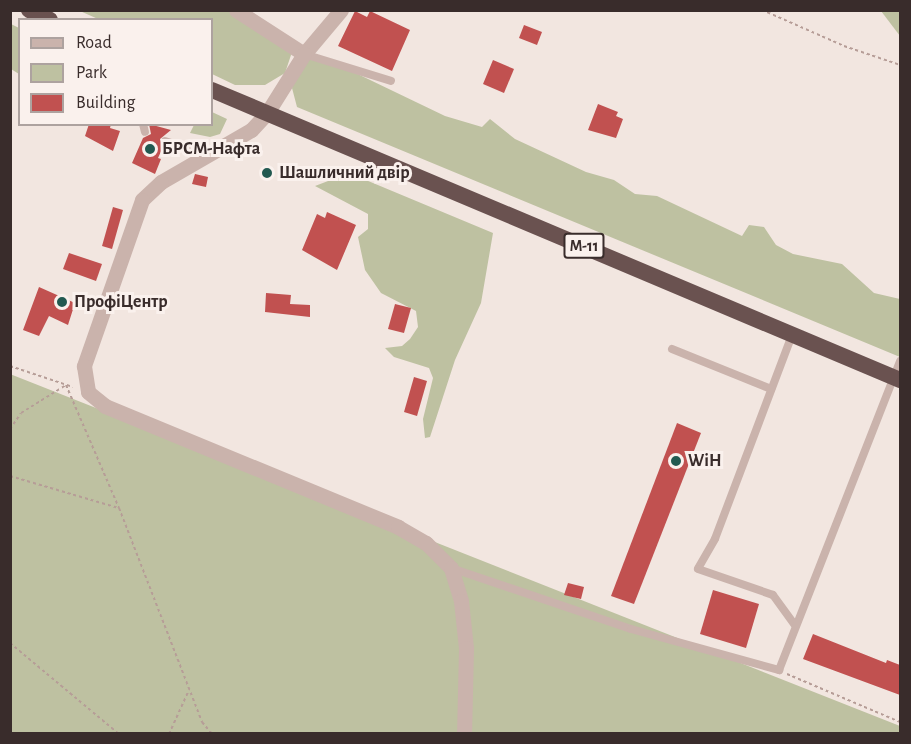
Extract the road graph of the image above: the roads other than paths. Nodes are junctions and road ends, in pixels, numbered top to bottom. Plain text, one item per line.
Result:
1 (29, 10) edge
2 (236, 10) edge
3 (341, 10) edge
4 (46, 18) edge
5 (304, 54) junction
6 (391, 81) dead end
7 (213, 90) edge
8 (267, 113) junction
9 (165, 141) dead end
10 (209, 155) junction
11 (793, 333) junction
12 (672, 349) dead end
13 (900, 361) edge
14 (897, 379) edge
15 (771, 390) junction
16 (451, 568) junction
17 (794, 624) junction
18 (464, 734) edge

1 - 4 highway
2 - 5 street
3 - 5 street
5 - 6 lane
5 - 8 street
7 - 8 highway, М-11
8 - 10 street
8 - 11 highway, М-11
9 - 10 lane
10 - 16 street
11 - 14 highway, М-11
11 - 15 lane
12 - 15 lane
13 - 14 lane
14 - 17 lane
15 - 17 lane
16 - 17 lane
16 - 18 street

